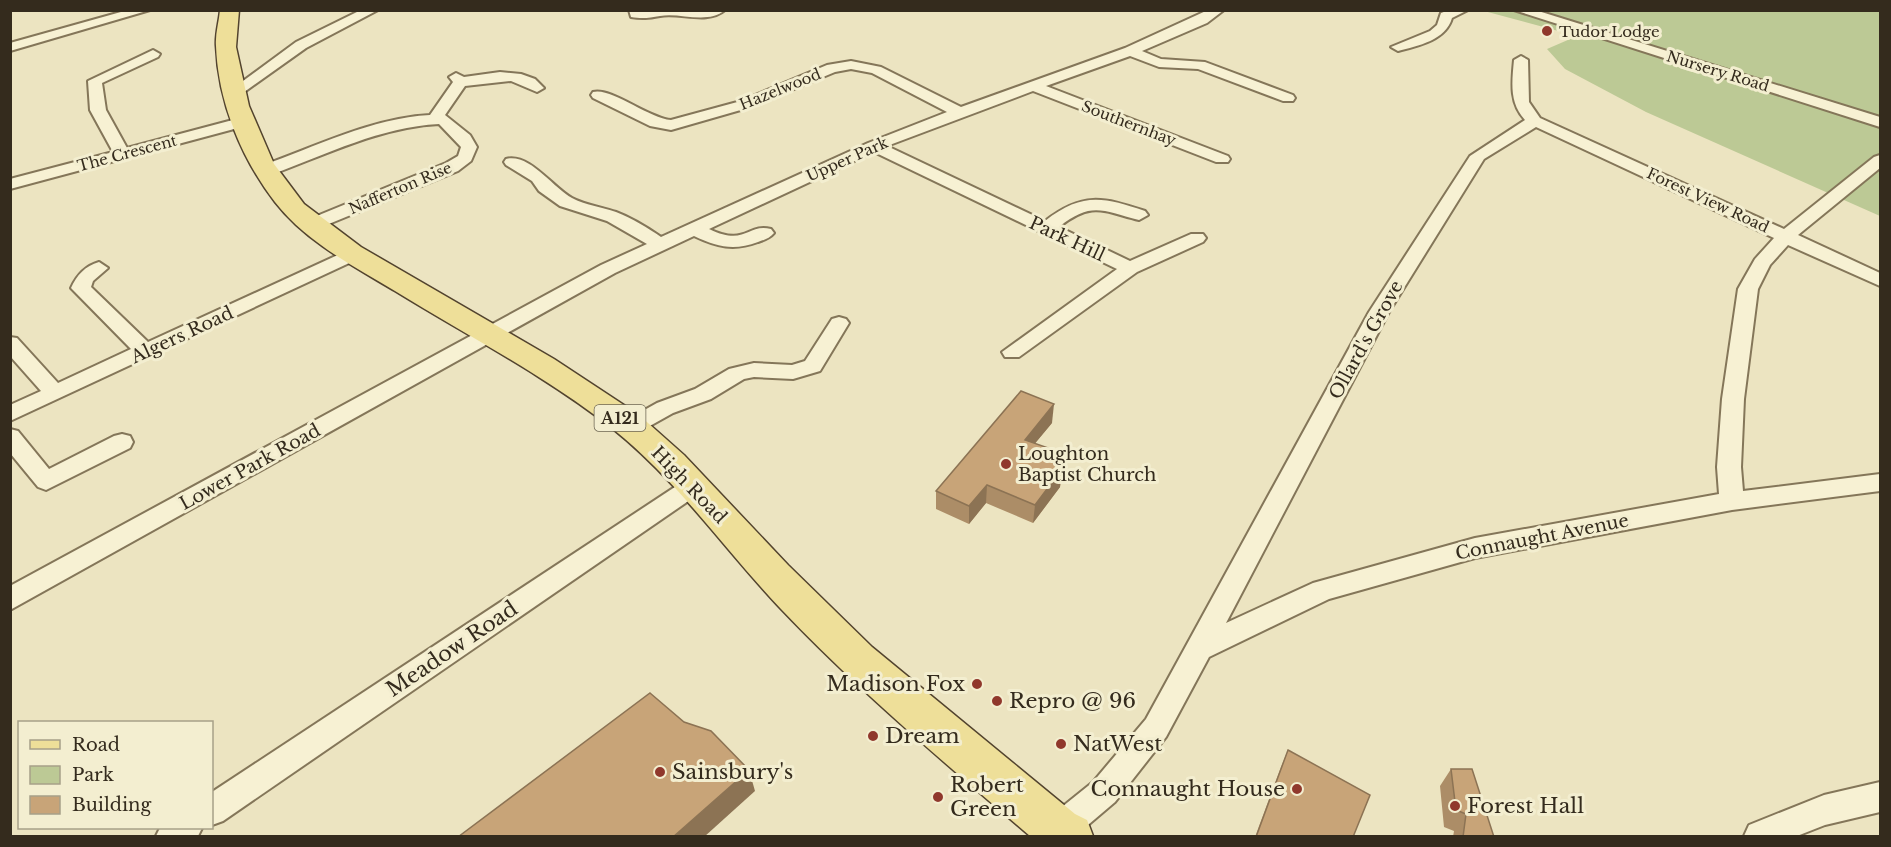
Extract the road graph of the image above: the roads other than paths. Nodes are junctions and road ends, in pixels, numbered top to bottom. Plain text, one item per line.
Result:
1 (144, 10) edge
2 (230, 10) edge
3 (372, 10) edge
4 (635, 10) edge
5 (719, 10) edge
6 (1218, 10) edge
7 (1462, 10) edge
8 (1520, 10) edge
9 (661, 11) edge
10 (11, 46) edge
11 (1398, 47) dead end
12 (1130, 51) junction
13 (153, 54) dead end
14 (1521, 60) dead end
15 (1036, 87) junction
16 (537, 88) dead end
17 (598, 95) dead end
18 (1288, 98) dead end
19 (239, 107) junction
20 (960, 112) junction
21 (435, 119) junction
22 (1535, 121) junction
23 (1881, 122) edge
24 (874, 146) junction
25 (1216, 153) dead end
26 (122, 154) junction
27 (1881, 160) edge
28 (512, 162) dead end
29 (267, 170) junction
30 (10, 184) edge
31 (1139, 215) dead end
32 (313, 224) junction
33 (694, 229) junction
34 (1046, 229) junction
35 (765, 234) dead end
36 (1786, 236) junction
37 (1197, 238) dead end
38 (661, 246) junction
39 (353, 254) junction
40 (99, 268) dead end
41 (1130, 268) junction
42 (1881, 280) edge
43 (839, 323) dead end
44 (489, 336) junction
45 (10, 342) edge
46 (146, 352) junction
47 (1012, 352) dead end
48 (55, 393) junction
49 (10, 414) edge
50 (631, 427) junction
51 (10, 437) edge
52 (122, 442) dead end
53 (1881, 483) edge
54 (692, 487) junction
55 (1732, 501) junction
56 (10, 599) edge
57 (1200, 648) junction
58 (1881, 797) edge
59 (213, 809) edge
60 (1064, 833) edge
61 (1760, 837) edge

1 - 10 street
2 - 19 main road, High Road / A121
3 - 19 street
4 - 9 street
5 - 9 street
6 - 12 street, Upper Park
7 - 11 street
8 - 23 street, Nursery Road
12 - 15 street, Upper Park
12 - 18 street
13 - 26 street
14 - 22 street
15 - 20 street, Upper Park
15 - 25 street, Southernhay
16 - 21 street
17 - 20 street, Hazelwood
19 - 26 street, The Crescent
19 - 29 main road, High Road / A121
20 - 24 street, Upper Park
21 - 29 street
21 - 32 street, Nafferton Rise
22 - 36 street, Forest View Road
22 - 57 street, Ollard's Grove
24 - 33 street, Upper Park
24 - 34 street, Park Hill
26 - 30 street, The Crescent
27 - 36 street
28 - 38 street
29 - 32 main road, High Road / A121
31 - 34 street
32 - 39 main road, High Road / A121
33 - 35 street
33 - 38 street, Upper Park
34 - 41 street, Park Hill
36 - 42 street, Forest View Road
36 - 55 street
37 - 41 street
38 - 44 street, Upper Park
39 - 44 main road, High Road / A121
39 - 46 street, Algers Road
40 - 46 street
41 - 47 street, Park Hill
43 - 50 street
44 - 50 main road, High Road / A121
44 - 56 street, Lower Park Road
45 - 48 street
46 - 48 street, Algers Road
48 - 49 street, Algers Road
50 - 54 main road, High Road / A121
51 - 52 street
53 - 55 street, Connaught Avenue
54 - 59 street, Meadow Road
54 - 60 main road, High Road / A121
55 - 57 street, Connaught Avenue
57 - 60 street
58 - 61 street

